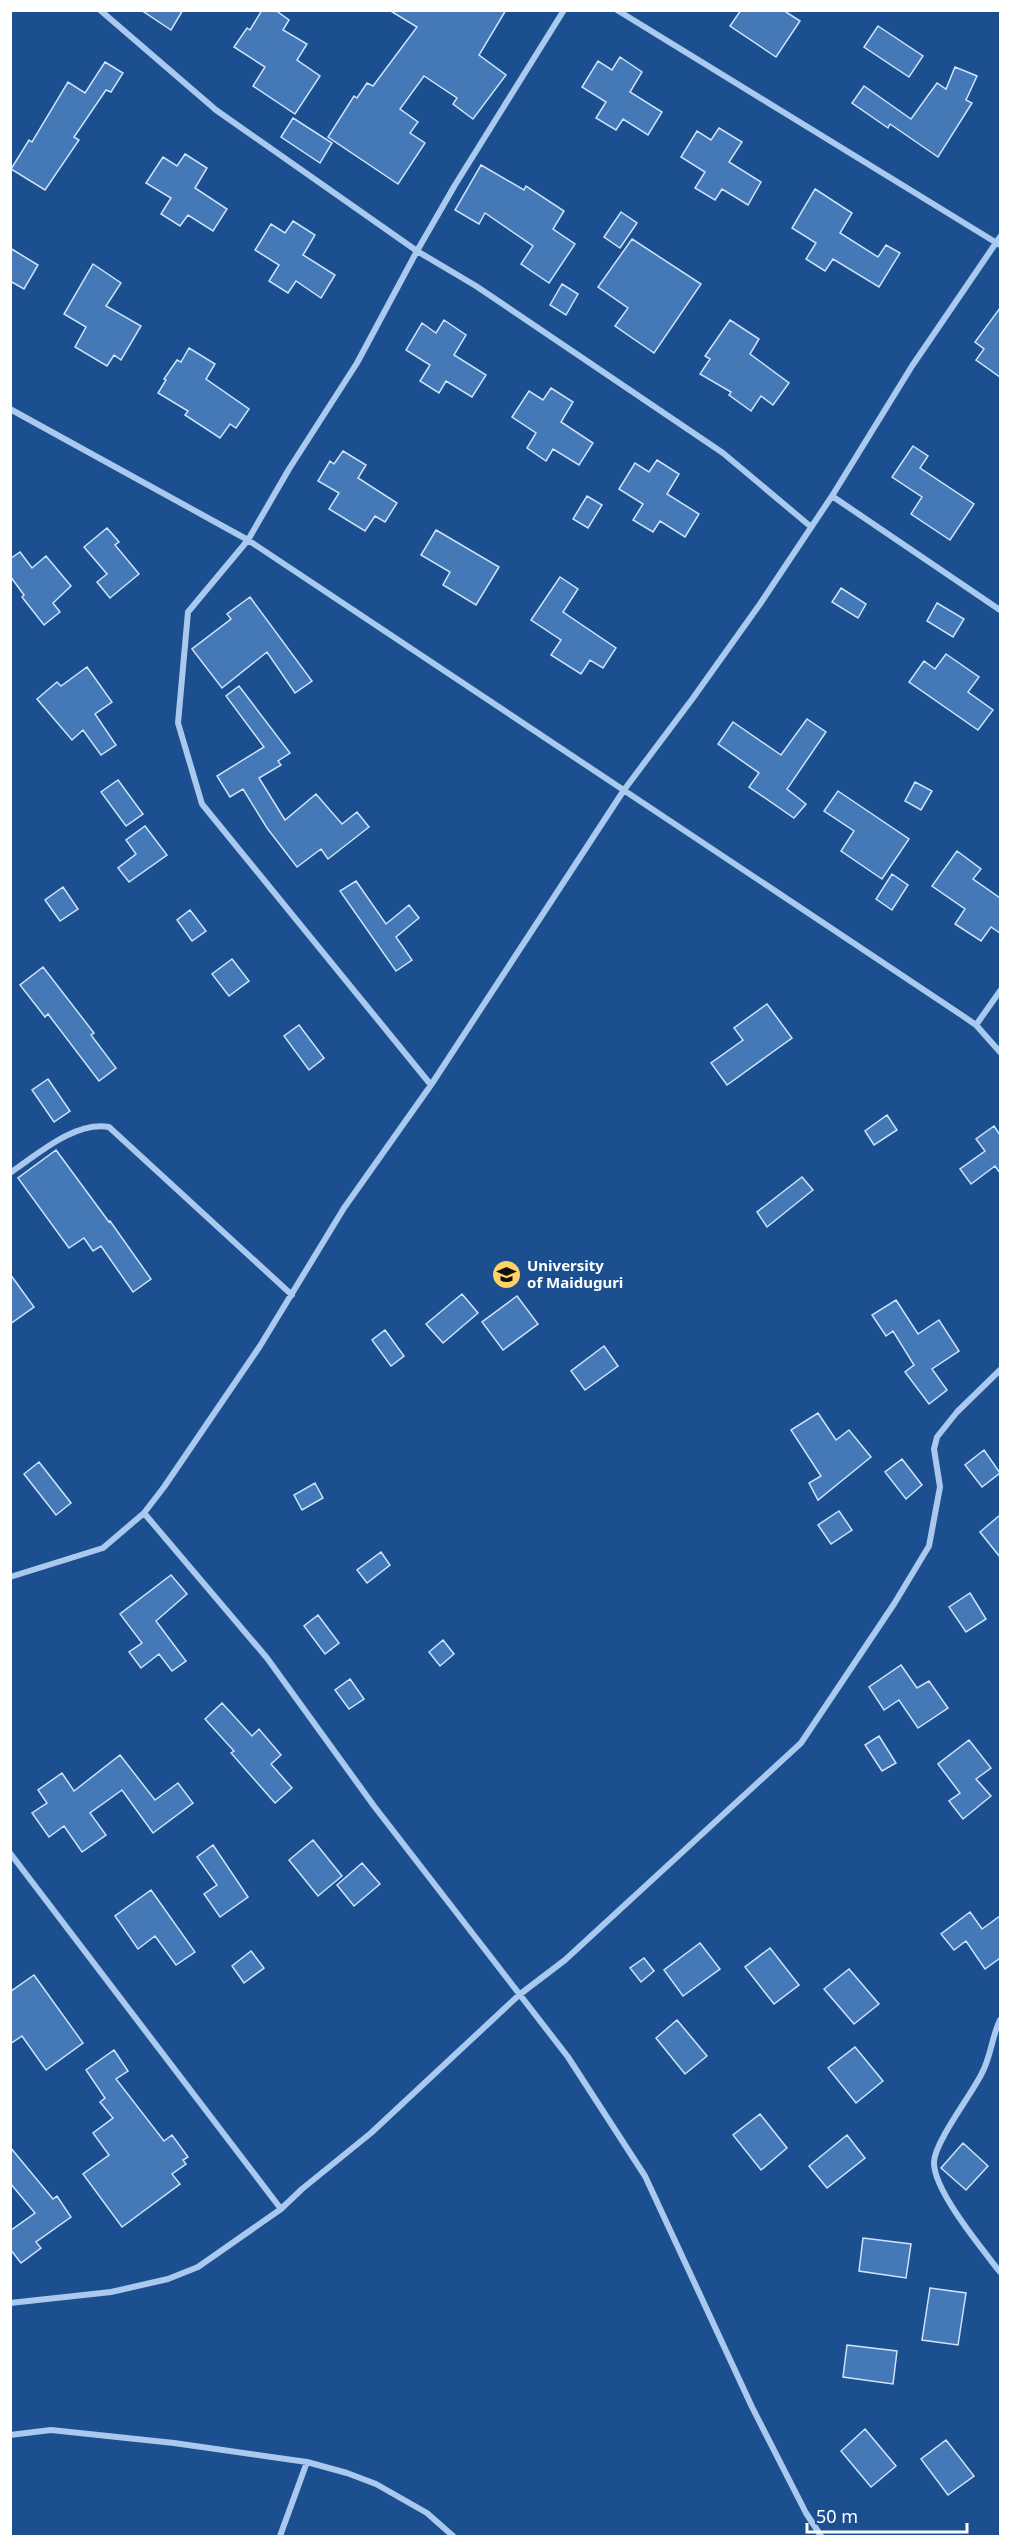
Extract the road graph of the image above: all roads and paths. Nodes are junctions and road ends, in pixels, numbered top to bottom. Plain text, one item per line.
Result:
1 (100, 10) edge
2 (564, 10) edge
3 (617, 10) edge
4 (999, 242) edge
5 (417, 251) junction
6 (10, 409) edge
7 (832, 496) junction
8 (810, 526) junction
9 (248, 540) junction
10 (1000, 610) edge
11 (624, 789) junction
12 (1000, 991) edge
13 (976, 1025) junction
14 (1000, 1052) edge
15 (432, 1085) junction
16 (10, 1173) edge
17 (292, 1295) junction
18 (1000, 1370) edge
19 (144, 1513) junction
20 (10, 1577) edge
21 (10, 1853) edge
22 (519, 1995) junction
23 (1000, 2020) edge
24 (281, 2209) junction
25 (1000, 2272) edge
26 (10, 2303) edge
27 (10, 2434) edge
28 (307, 2462) junction
29 (280, 2536) edge
30 (453, 2536) edge
31 (821, 2536) edge

1 - 5 street
2 - 5 street
3 - 4 street
4 - 7 street
5 - 8 street
5 - 9 street
6 - 9 street
7 - 8 street
7 - 10 street
8 - 11 street
9 - 11 street
9 - 15 street
11 - 13 street
11 - 15 street
12 - 13 street
13 - 14 street
15 - 17 street
16 - 17 street
17 - 19 street
18 - 22 street
19 - 20 street
19 - 22 street
21 - 24 street
22 - 24 street
22 - 31 street
23 - 25 street
24 - 26 street
27 - 28 street
28 - 29 street
28 - 30 street

